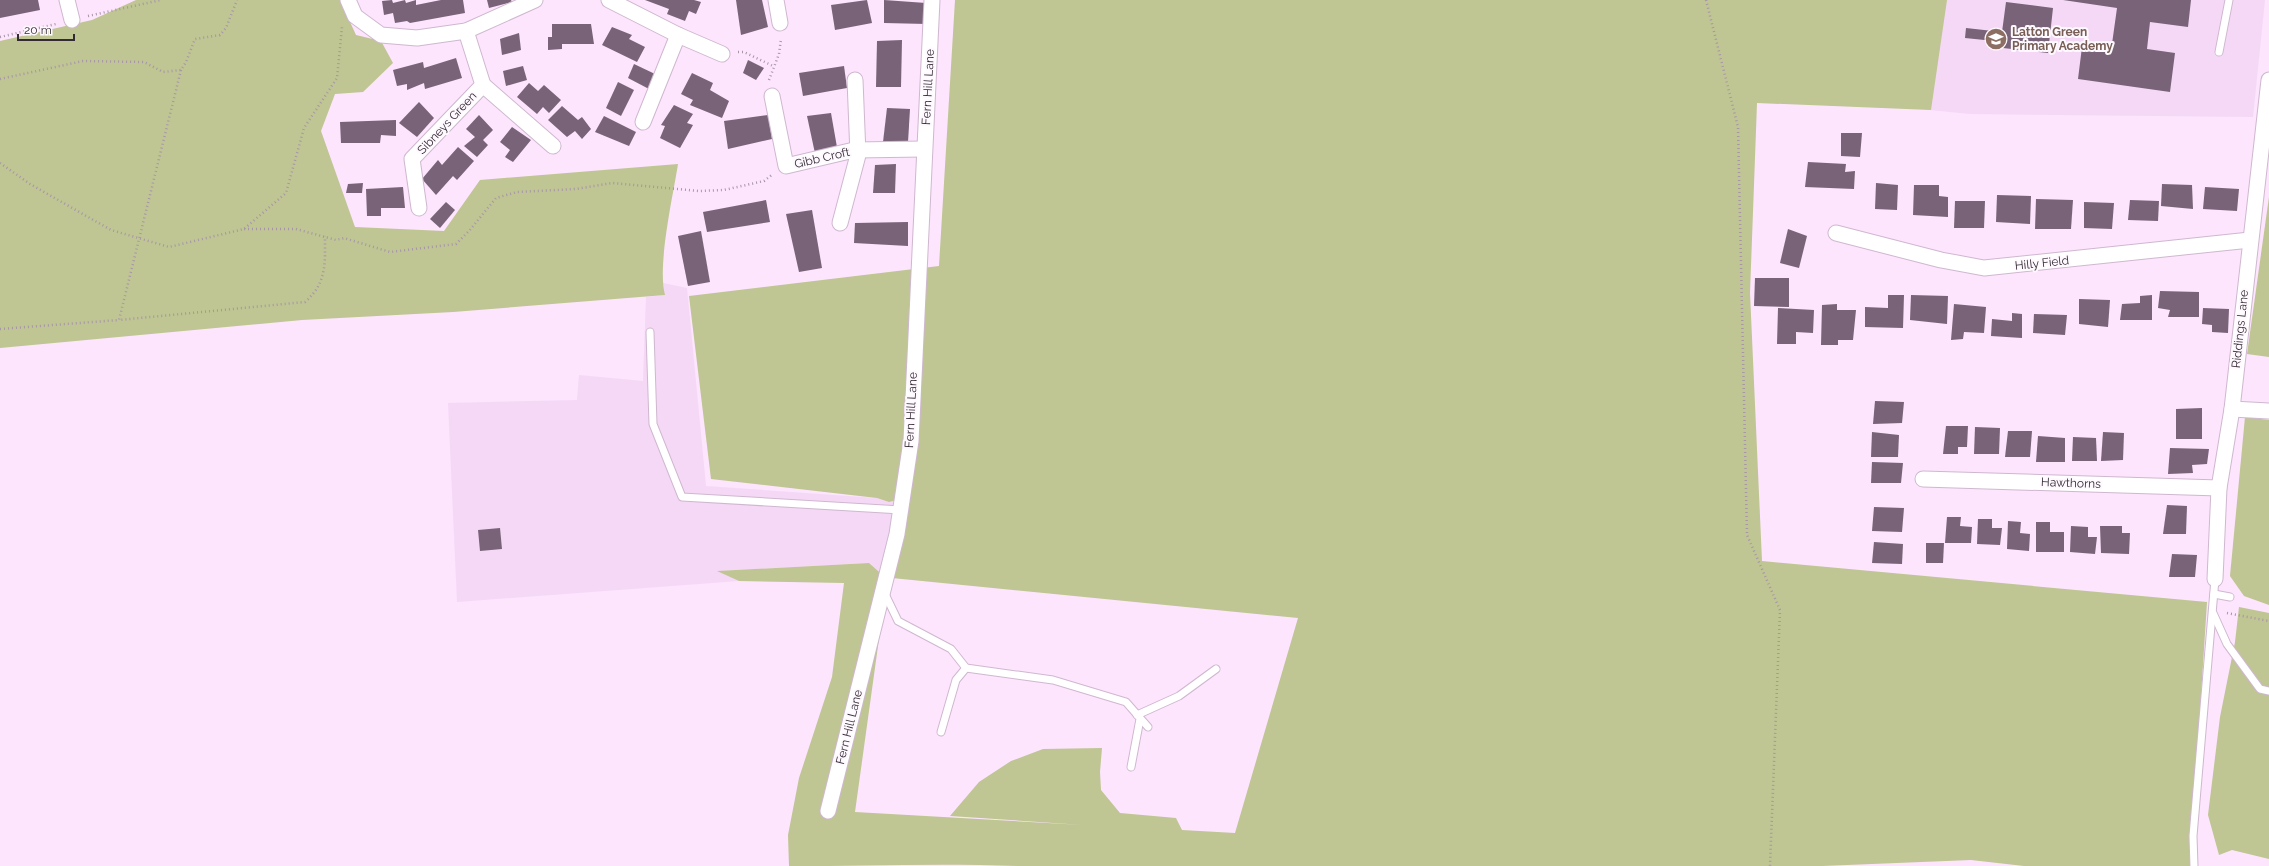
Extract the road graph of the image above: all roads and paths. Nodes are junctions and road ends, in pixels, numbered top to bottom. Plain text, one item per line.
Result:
1 (67, 0) edge
2 (237, 0) edge
3 (535, 0) edge
4 (776, 0) edge
5 (932, 0) edge
6 (1706, 0) edge
7 (2229, 0) edge
8 (614, 1) edge
9 (350, 3) edge
10 (72, 20) dead end
11 (780, 29) joint
12 (466, 30) junction
13 (678, 35) junction
14 (2219, 52) dead end
15 (722, 54) joint
16 (773, 66) junction
17 (181, 70) junction
18 (0, 79) edge
19 (854, 80) dead end
20 (2269, 80) edge
21 (483, 85) junction
22 (772, 96) joint
23 (643, 122) dead end
24 (553, 146) dead end
25 (924, 149) junction
26 (858, 150) junction
27 (0, 163) edge
28 (786, 166) junction
29 (419, 208) dead end
30 (840, 223) dead end
31 (244, 229) junction
32 (1836, 233) dead end
33 (325, 236) junction
34 (139, 238) junction
35 (2250, 240) junction
36 (119, 320) junction
37 (0, 329) edge
38 (650, 332) dead end
39 (2232, 409) junction
40 (2269, 411) edge
41 (1924, 479) dead end
42 (2220, 488) junction
43 (901, 510) junction
44 (2215, 579) joint
45 (883, 590) junction
46 (2214, 594) junction
47 (2230, 597) dead end
48 (2212, 611) junction
49 (2269, 621) edge
50 (966, 668) junction
51 (1216, 668) dead end
52 (2269, 691) edge
53 (1138, 717) junction
54 (1148, 727) dead end
55 (941, 732) dead end
56 (1131, 767) dead end
57 (828, 811) dead end
58 (1770, 866) edge
59 (2194, 866) edge

1 - 10 street
2 - 17 path
3 - 12 street
4 - 11 street
5 - 25 street, Fern Hill Lane
6 - 58 path
7 - 14 lane
8 - 13 street
9 - 12 street
9 - 31 path
11 - 16 path
12 - 21 street, Sibneys Green
13 - 15 street
13 - 23 street
15 - 16 path
16 - 22 path
17 - 18 path
17 - 34 path
19 - 26 street, Gibb Croft
20 - 35 street, Riddings Lane
21 - 24 street, Sibneys Green
21 - 29 street, Sibneys Green
22 - 28 street, Gibb Croft
25 - 26 street, Gibb Croft
25 - 43 street, Fern Hill Lane
26 - 28 street, Gibb Croft
26 - 30 street, Gibb Croft
27 - 34 path
28 - 33 path
31 - 33 path
31 - 34 path
32 - 35 street, Hilly Field
33 - 36 path
34 - 36 path
35 - 39 street, Riddings Lane
36 - 37 path
38 - 43 lane
39 - 40 street
39 - 42 street, Riddings Lane
41 - 42 street, Hawthorns
42 - 44 street, Riddings Lane
43 - 45 street, Fern Hill Lane
44 - 46 lane
45 - 50 lane
45 - 57 street, Fern Hill Lane
46 - 47 lane
46 - 48 lane
48 - 49 path
48 - 52 lane
48 - 59 lane
50 - 53 lane
50 - 55 lane
51 - 53 lane
53 - 54 lane
53 - 56 lane

